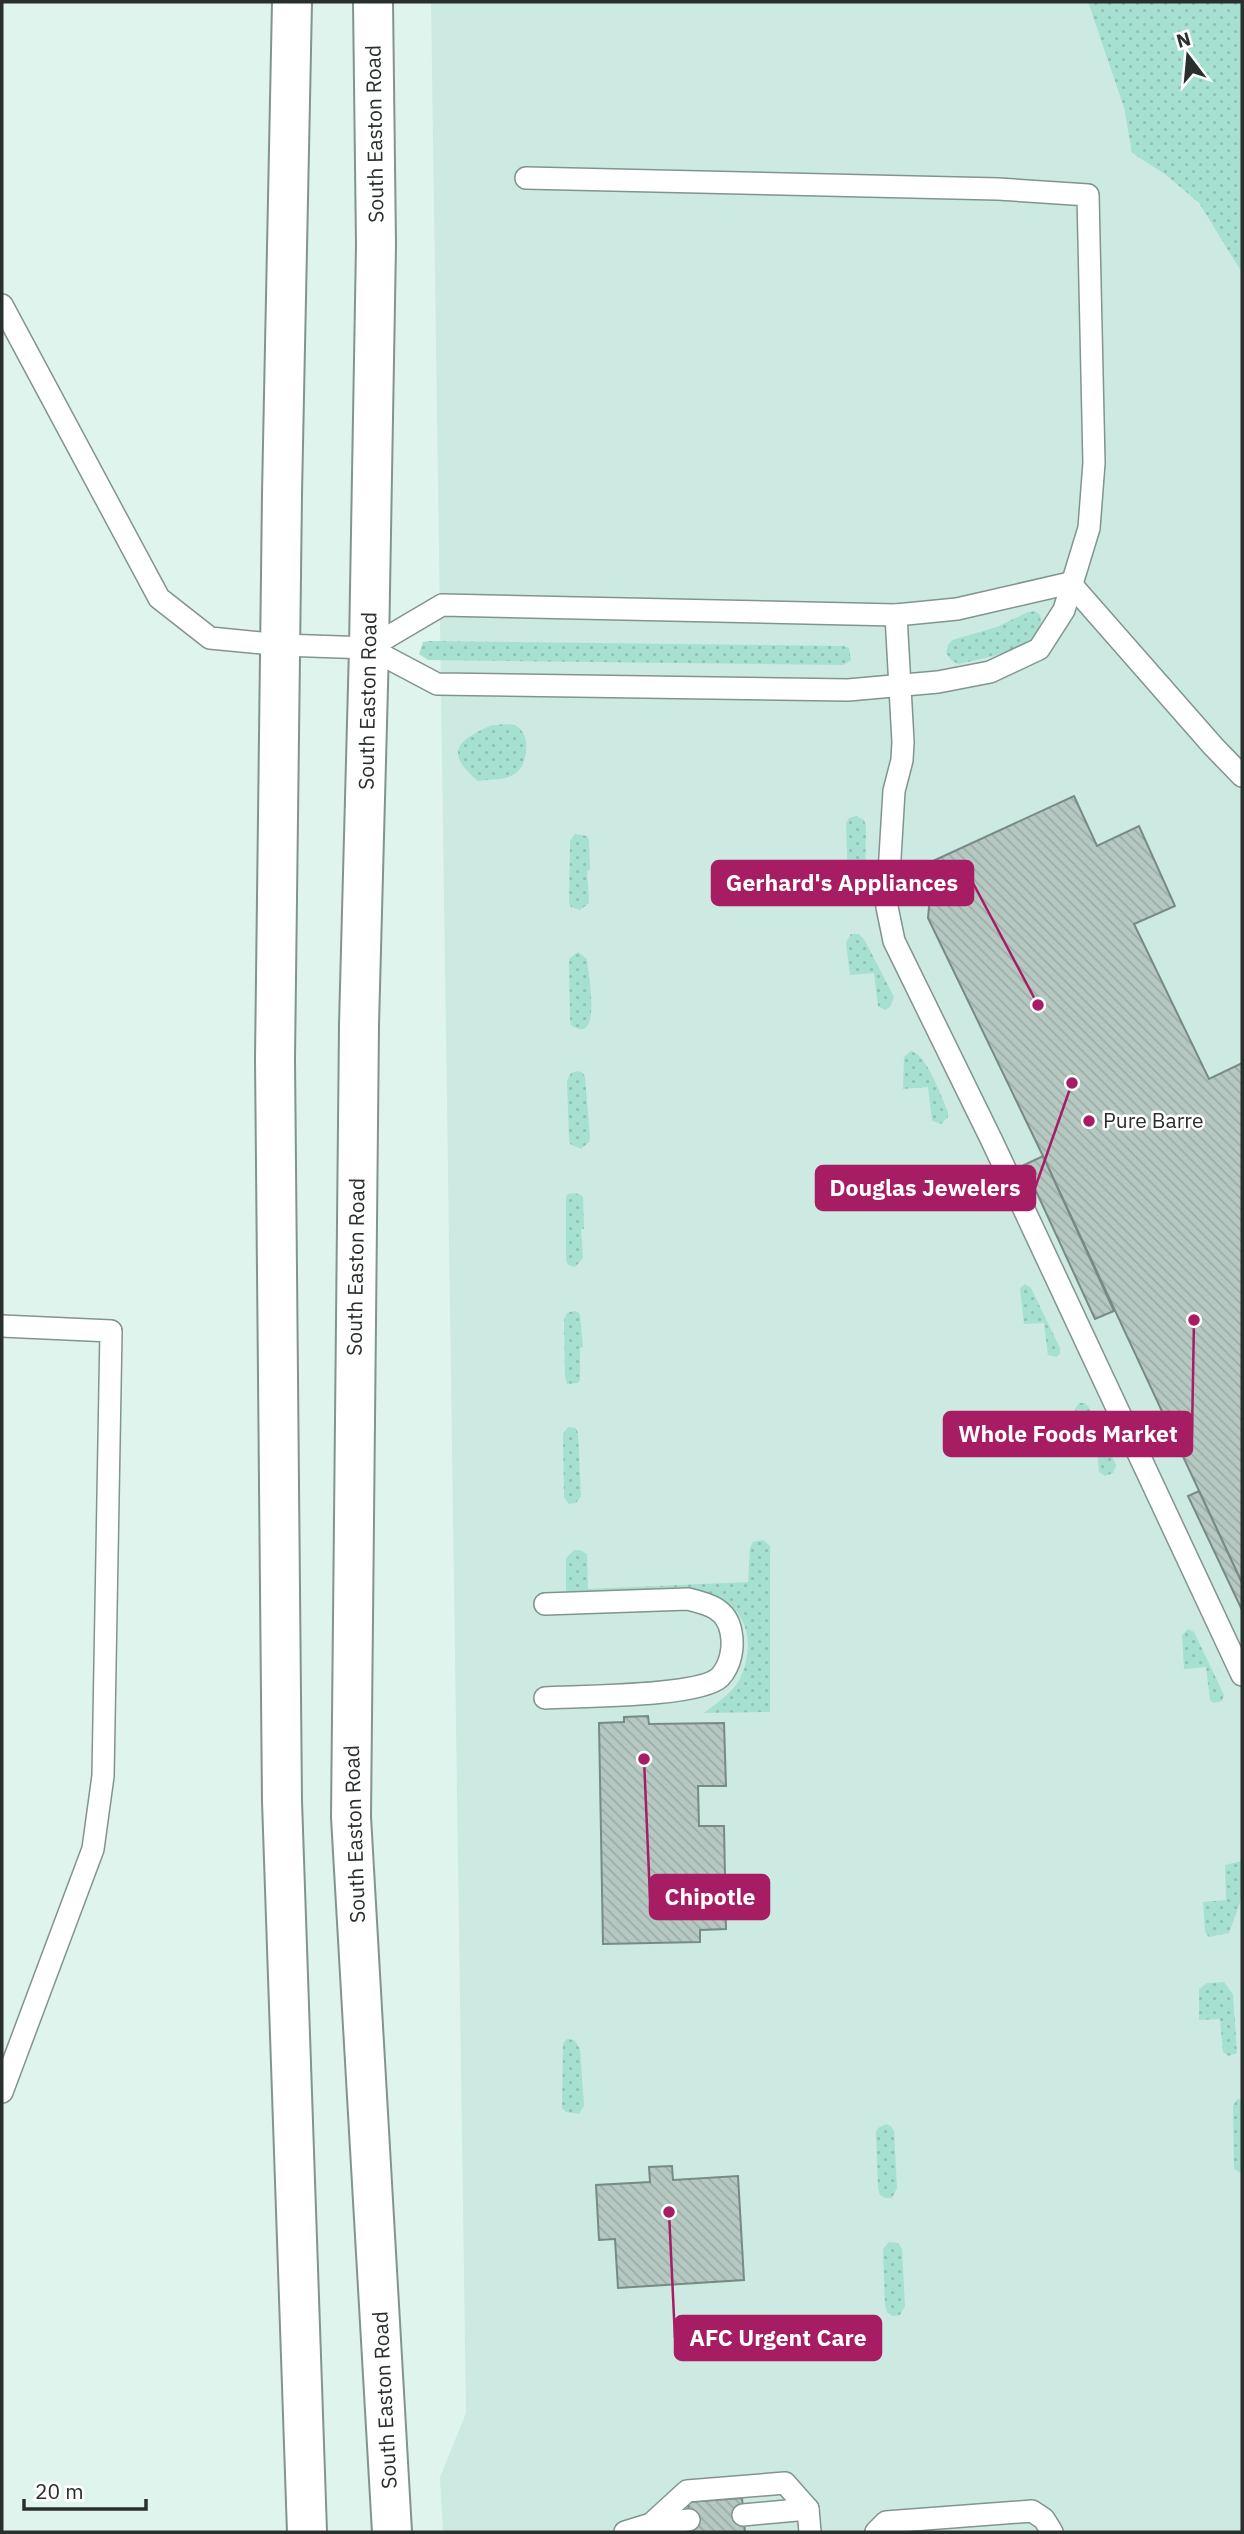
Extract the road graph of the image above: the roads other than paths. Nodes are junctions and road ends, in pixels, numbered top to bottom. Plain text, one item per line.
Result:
1 (292, 2) edge
2 (373, 2) edge
3 (526, 178) dead end
4 (2, 305) edge
5 (1070, 583) junction
6 (896, 615) junction
7 (282, 645) junction
8 (369, 648) junction
9 (900, 685) junction
10 (1242, 776) edge
11 (2, 1326) edge
12 (545, 1604) dead end
13 (1242, 1675) edge
14 (545, 1698) dead end
15 (2, 2092) edge
16 (807, 2509) junction
17 (743, 2515) dead end
18 (689, 2520) dead end
19 (651, 2524) junction
20 (307, 2532) edge
21 (392, 2532) edge
22 (625, 2532) edge
23 (810, 2532) edge
24 (876, 2532) edge
25 (1052, 2532) edge

1 - 7 highway
2 - 8 highway, South Easton Road
3 - 5 lane
4 - 7 lane
5 - 6 lane
5 - 9 lane
5 - 10 lane
6 - 8 lane
6 - 9 lane
7 - 8 lane
7 - 20 highway
8 - 9 lane
8 - 21 highway, South Easton Road
9 - 13 lane
11 - 15 lane
12 - 14 lane
16 - 17 lane
16 - 19 lane
16 - 23 lane
18 - 19 lane
19 - 22 lane
24 - 25 lane

